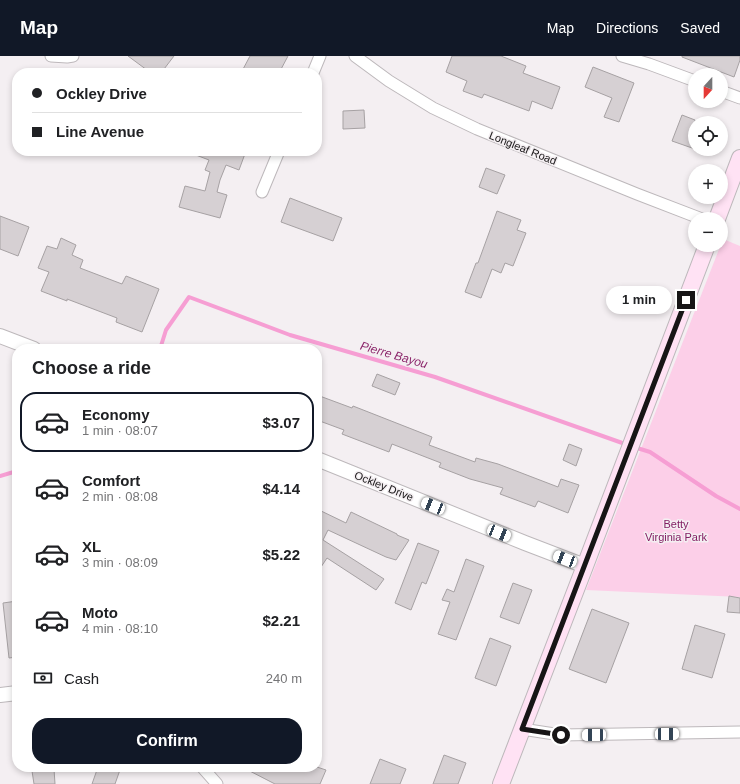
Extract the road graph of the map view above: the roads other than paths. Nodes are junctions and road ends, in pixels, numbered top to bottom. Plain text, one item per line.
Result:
1 (52, 56) edge
2 (73, 56) edge
3 (320, 56) edge
4 (355, 56) edge
5 (622, 56) edge
6 (315, 68) edge
7 (688, 78) edge
8 (728, 94) edge
9 (740, 98) edge
10 (277, 156) edge
11 (740, 158) edge
12 (262, 192) dead end
13 (720, 212) edge
14 (688, 214) edge
15 (704, 252) edge
16 (0, 336) edge
17 (21, 344) edge
18 (322, 461) edge
19 (585, 566) junction
20 (12, 694) edge
21 (0, 695) edge
22 (522, 729) junction
23 (740, 732) edge
24 (206, 772) edge
25 (217, 784) edge
26 (501, 784) edge

1 - 2 street
3 - 6 street
4 - 14 street, Longleaf Road
5 - 7 street
8 - 9 street
10 - 12 street
11 - 13 main road
15 - 19 main road
16 - 17 street
18 - 19 street, Ockley Drive
19 - 22 main road
20 - 21 street
22 - 23 street
22 - 26 main road
24 - 25 street

